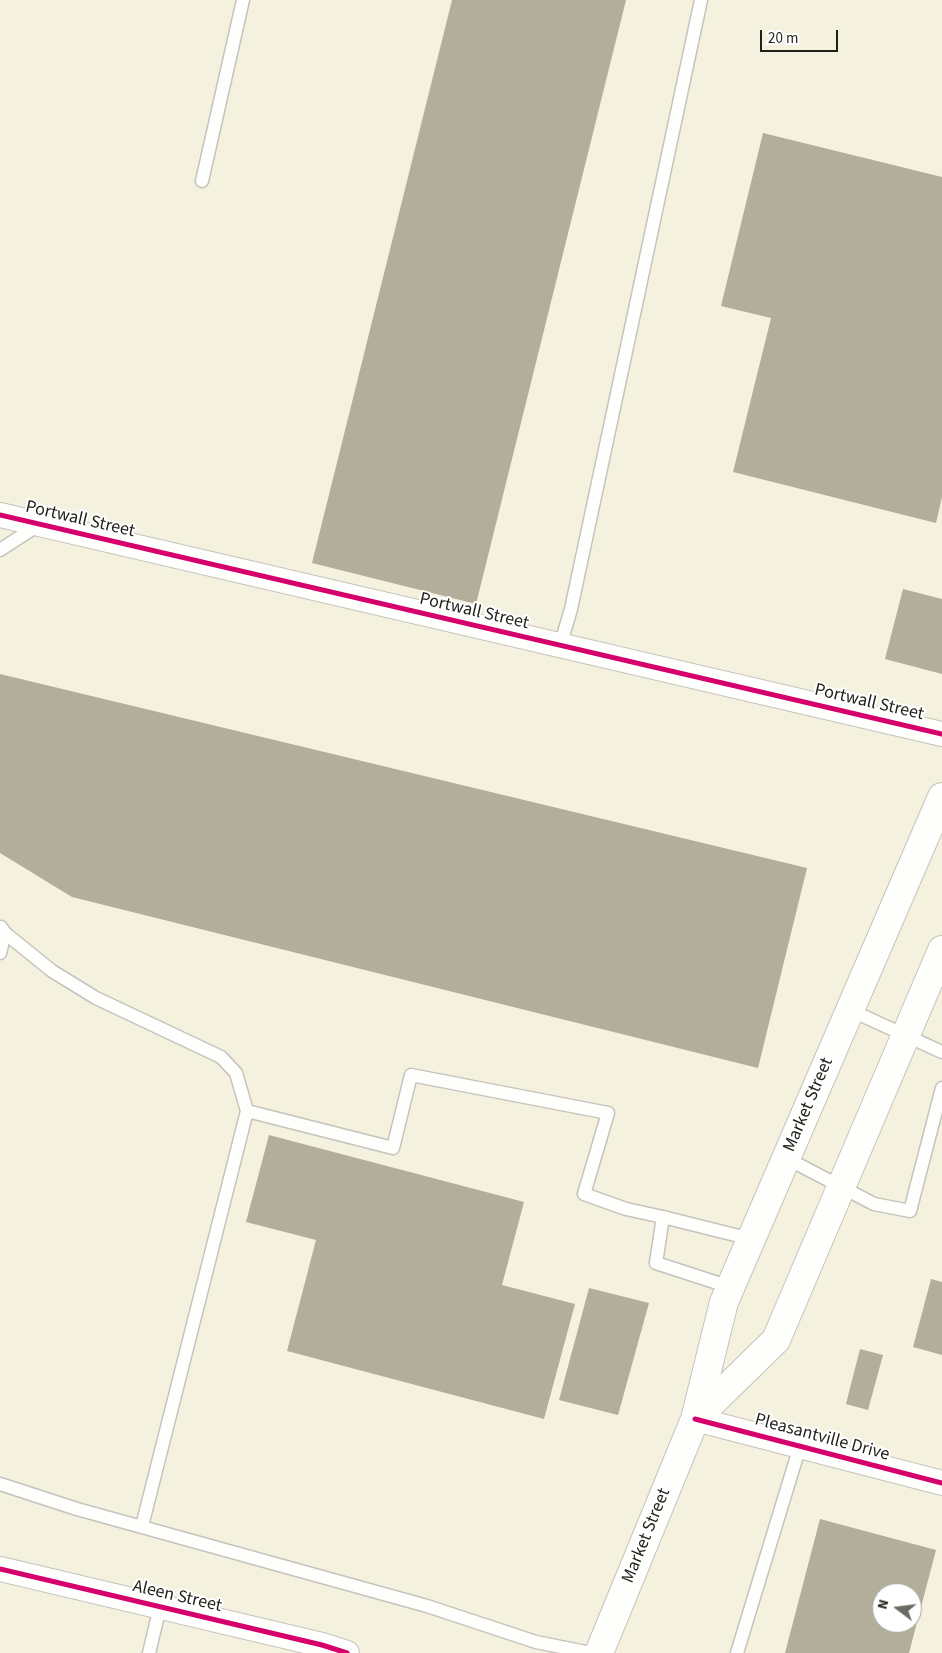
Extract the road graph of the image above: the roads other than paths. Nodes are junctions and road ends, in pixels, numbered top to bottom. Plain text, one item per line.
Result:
1 (243, 0) edge
2 (701, 0) edge
3 (202, 181) dead end
4 (0, 515) edge
5 (40, 524) junction
6 (0, 550) edge
7 (560, 646) junction
8 (942, 734) edge
9 (942, 797) edge
10 (2, 929) edge
11 (942, 950) edge
12 (0, 953) edge
13 (850, 1010) junction
14 (906, 1036) junction
15 (942, 1052) edge
16 (942, 1088) edge
17 (247, 1112) junction
18 (786, 1158) junction
19 (842, 1186) junction
20 (663, 1217) junction
21 (751, 1239) junction
22 (730, 1288) junction
23 (695, 1419) junction
24 (800, 1446) junction
25 (942, 1483) edge
26 (0, 1484) edge
27 (142, 1526) junction
28 (0, 1569) edge
29 (160, 1607) junction
30 (321, 1649) edge
31 (602, 1652) edge
32 (149, 1653) edge
33 (347, 1653) edge
34 (736, 1653) edge

1 - 3 lane
2 - 7 lane
4 - 5 street, Portwall Street
5 - 6 lane
5 - 7 street, Portwall Street
7 - 8 street, Portwall Street
9 - 13 main road, Market Street
10 - 12 lane
10 - 17 lane
11 - 14 main road, Market Street
13 - 14 lane
13 - 18 main road, Market Street
14 - 15 lane
14 - 19 main road, Market Street
16 - 19 lane
17 - 20 lane
17 - 27 lane
18 - 19 lane
18 - 21 main road, Market Street
19 - 23 main road, Market Street
20 - 21 lane
20 - 22 lane
21 - 22 main road, Market Street
22 - 23 main road, Market Street
23 - 24 street, Pleasantville Drive
23 - 31 main road, Market Street
24 - 25 street, Pleasantville Drive
24 - 34 lane
26 - 27 lane
27 - 31 lane
28 - 29 street, Aleen Street
29 - 30 street, Aleen Street
29 - 32 lane
30 - 33 street, Aleen Street

